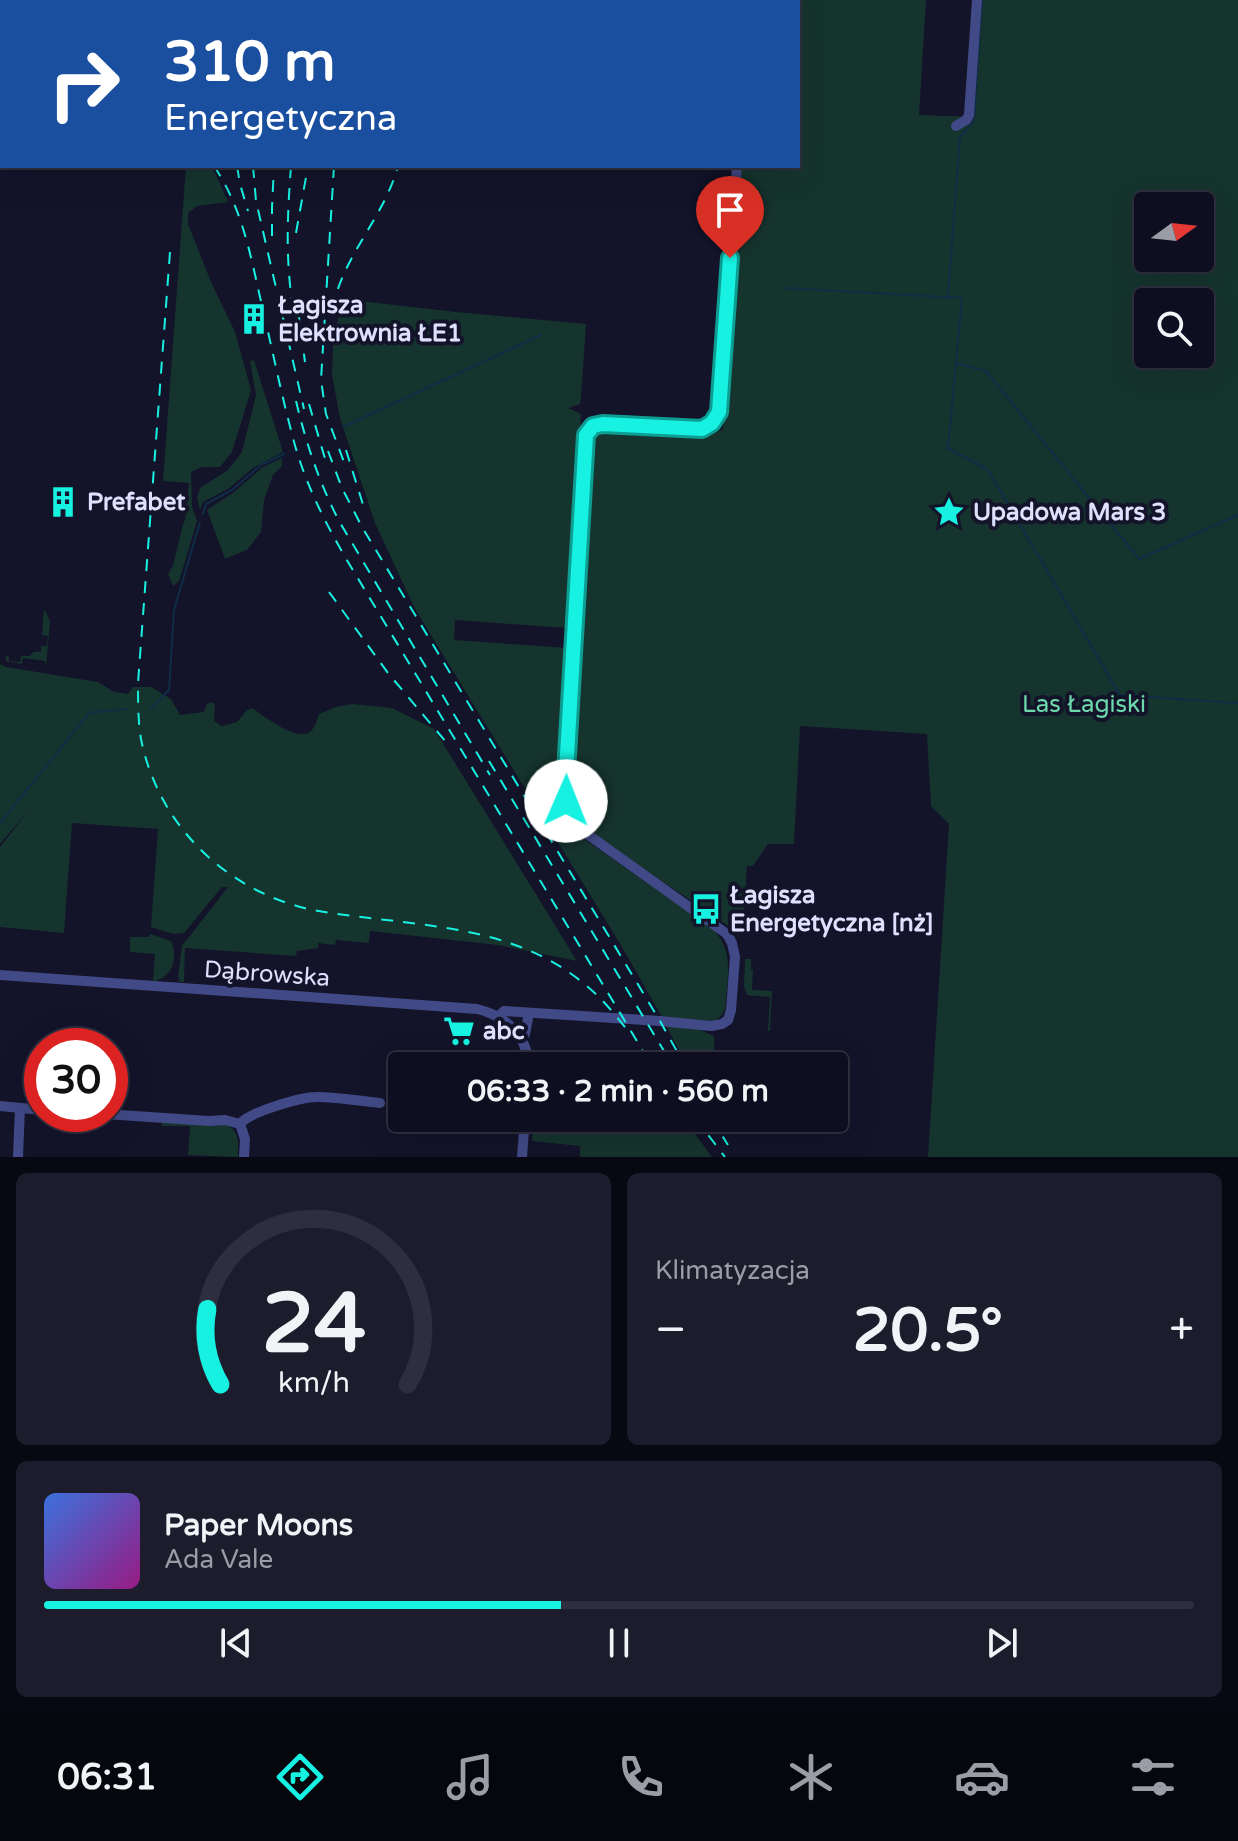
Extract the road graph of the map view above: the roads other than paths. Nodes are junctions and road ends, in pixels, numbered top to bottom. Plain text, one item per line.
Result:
1 (977, 0) edge
2 (956, 126) dead end
3 (737, 168) edge
4 (0, 975) edge
5 (529, 1013) junction
6 (499, 1016) junction
7 (521, 1037) junction
8 (527, 1052) edge
9 (380, 1103) dead end
10 (0, 1106) edge
11 (20, 1108) junction
12 (24, 1108) edge
13 (128, 1116) edge
14 (240, 1124) junction
15 (524, 1132) edge
16 (18, 1157) edge
17 (244, 1157) edge
18 (522, 1157) edge

1 - 2 street
3 - 5 street, Dąbrowska
4 - 6 street, Dąbrowska
5 - 6 street, Dąbrowska
5 - 7 street
6 - 7 street
7 - 8 street
9 - 14 street
10 - 11 street
11 - 12 street
11 - 16 street
13 - 14 street
14 - 17 street
15 - 18 street

